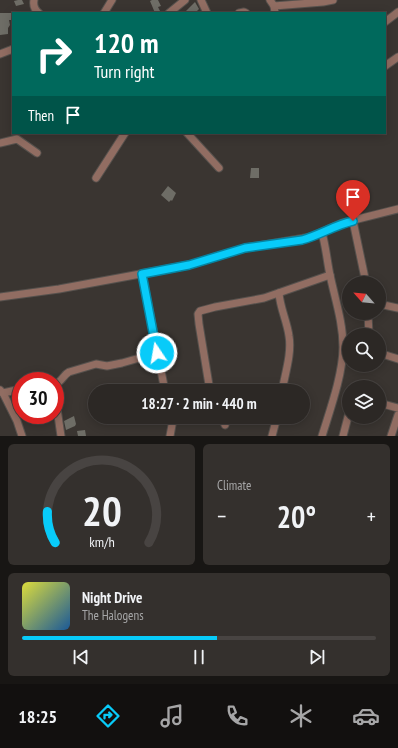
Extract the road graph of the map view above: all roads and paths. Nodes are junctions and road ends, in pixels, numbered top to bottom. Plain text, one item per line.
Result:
1 (34, 0) edge
2 (112, 0) edge
3 (185, 0) edge
4 (201, 0) edge
5 (270, 0) edge
6 (333, 0) edge
7 (274, 10) edge
8 (38, 12) edge
9 (105, 12) edge
10 (171, 12) edge
11 (207, 12) edge
12 (398, 12) edge
13 (386, 21) edge
14 (12, 49) edge
15 (0, 54) edge
16 (398, 57) edge
17 (386, 65) edge
18 (123, 134) edge
19 (188, 134) edge
20 (0, 143) edge
21 (37, 153) dead end
22 (219, 168) dead end
23 (96, 178) dead end
24 (398, 209) edge
25 (353, 221) junction
26 (322, 233) junction
27 (142, 274) junction
28 (330, 275) junction
29 (365, 276) edge
30 (279, 293) junction
31 (0, 297) edge
32 (386, 305) edge
33 (398, 308) edge
34 (342, 328) edge
35 (157, 353) junction
36 (386, 355) edge
37 (398, 359) edge
38 (342, 365) edge
39 (64, 376) edge
40 (164, 384) edge
41 (209, 384) edge
42 (283, 384) edge
43 (12, 391) edge
44 (2, 392) edge
45 (386, 405) edge
46 (398, 408) edge
47 (398, 415) edge
48 (59, 424) edge
49 (172, 424) edge
50 (275, 424) edge
51 (346, 424) edge
52 (22, 436) edge
53 (61, 436) edge
54 (170, 436) edge
55 (272, 436) edge
56 (322, 436) edge
57 (343, 436) edge
58 (391, 436) edge

1 - 8 street
2 - 9 street
3 - 10 street
4 - 11 street
5 - 7 street
6 - 7 street
12 - 13 street
14 - 15 street
16 - 17 street
18 - 23 street
19 - 22 street
20 - 21 street
24 - 25 street
25 - 26 street
25 - 29 street
26 - 27 street
26 - 28 street
27 - 31 street
27 - 35 street
28 - 30 street
28 - 34 street
30 - 41 street
30 - 42 street
32 - 33 street
35 - 39 street
35 - 40 street
36 - 37 street
38 - 56 street
43 - 44 street
44 - 52 street
45 - 46 street
47 - 58 street
48 - 53 street
49 - 54 street
50 - 55 street
51 - 57 street

